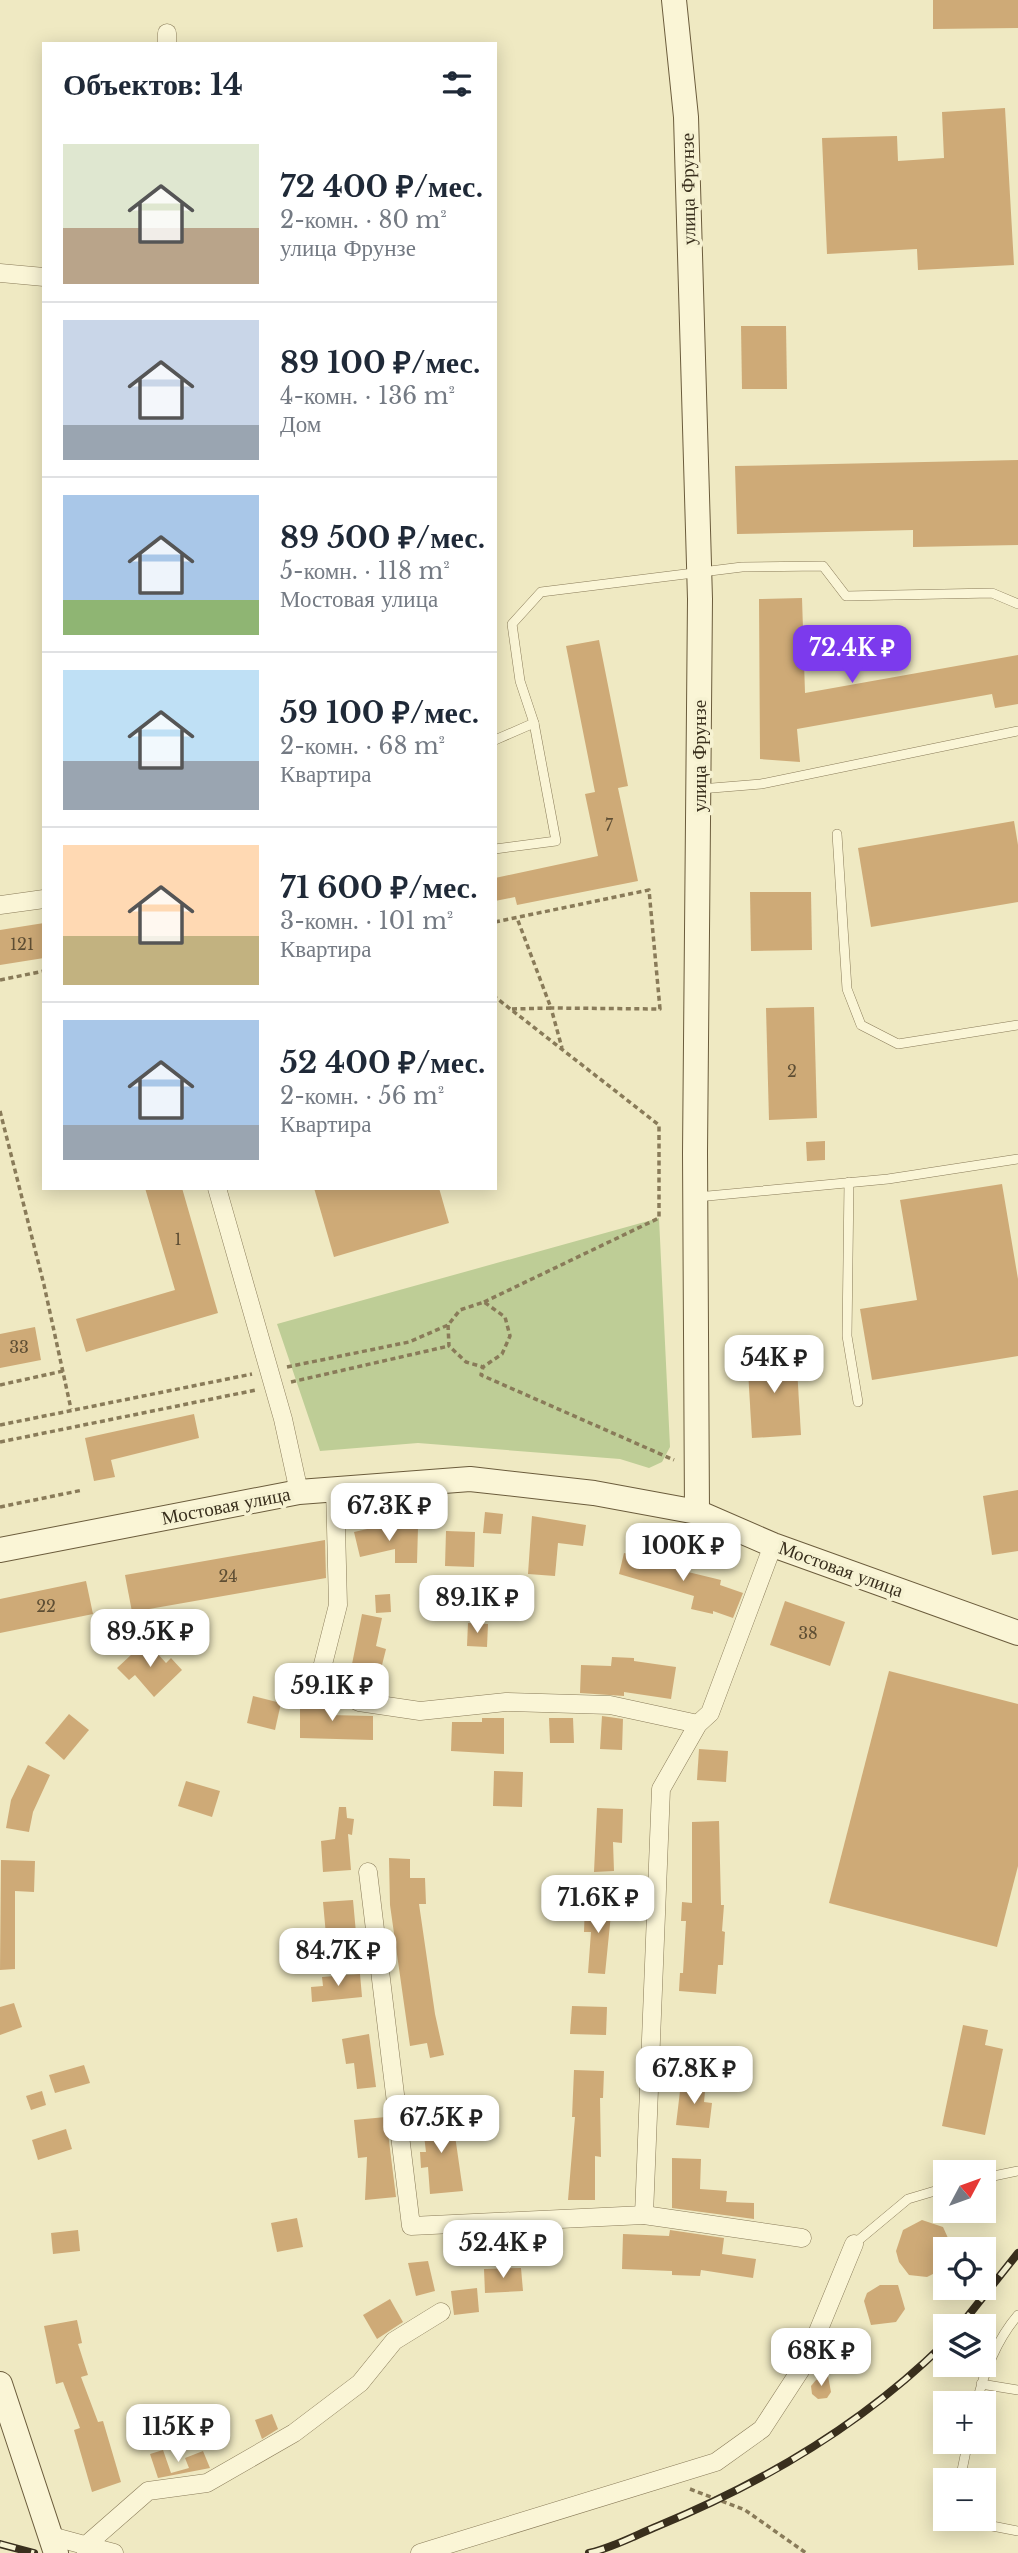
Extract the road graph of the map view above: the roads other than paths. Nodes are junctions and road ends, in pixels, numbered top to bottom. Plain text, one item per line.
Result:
1 (674, 0) edge
2 (0, 273) edge
3 (42, 277) edge
4 (698, 573) junction
5 (1018, 604) edge
6 (534, 723) junction
7 (1018, 731) edge
8 (497, 739) edge
9 (698, 790) junction
10 (837, 834) dead end
11 (497, 849) edge
12 (42, 899) edge
13 (0, 905) edge
14 (1018, 1025) edge
15 (1018, 1159) edge
16 (849, 1182) junction
17 (218, 1190) edge
18 (696, 1198) junction
19 (858, 1402) dead end
20 (335, 1488) junction
21 (299, 1492) junction
22 (697, 1512) junction
23 (773, 1545) junction
24 (0, 1550) edge
25 (1018, 1633) edge
26 (698, 1724) junction
27 (368, 1872) dead end
28 (1018, 2171) edge
29 (996, 2176) edge
30 (933, 2192) edge
31 (645, 2215) junction
32 (802, 2238) dead end
33 (854, 2244) joint
34 (441, 2312) dead end
35 (1018, 2315) edge
36 (981, 2384) junction
37 (1018, 2390) edge
38 (980, 2391) edge
39 (1, 2398) edge
40 (996, 2527) edge
41 (1018, 2531) edge
42 (53, 2544) edge
43 (84, 2547) junction
44 (114, 2553) edge
45 (420, 2553) edge

1 - 4 street, улица Фрунзе
2 - 3 street
4 - 5 lane
4 - 6 lane
4 - 9 street, улица Фрунзе
6 - 8 lane
6 - 11 lane
7 - 9 lane
9 - 18 street, улица Фрунзе
10 - 14 lane
12 - 13 street
15 - 16 lane
16 - 18 lane
16 - 19 lane
17 - 21 street
18 - 22 street, улица Фрунзе
20 - 21 street, Мостовая улица
20 - 22 street, Мостовая улица
20 - 26 street
21 - 24 street, Мостовая улица
22 - 23 street, Мостовая улица
23 - 25 street, Мостовая улица
23 - 26 street
26 - 31 street
27 - 31 street
28 - 29 lane
30 - 33 lane
31 - 32 street
33 - 45 street
34 - 43 street
35 - 36 lane
36 - 37 lane
36 - 38 lane
39 - 42 street
40 - 41 lane
42 - 43 street
43 - 44 street

